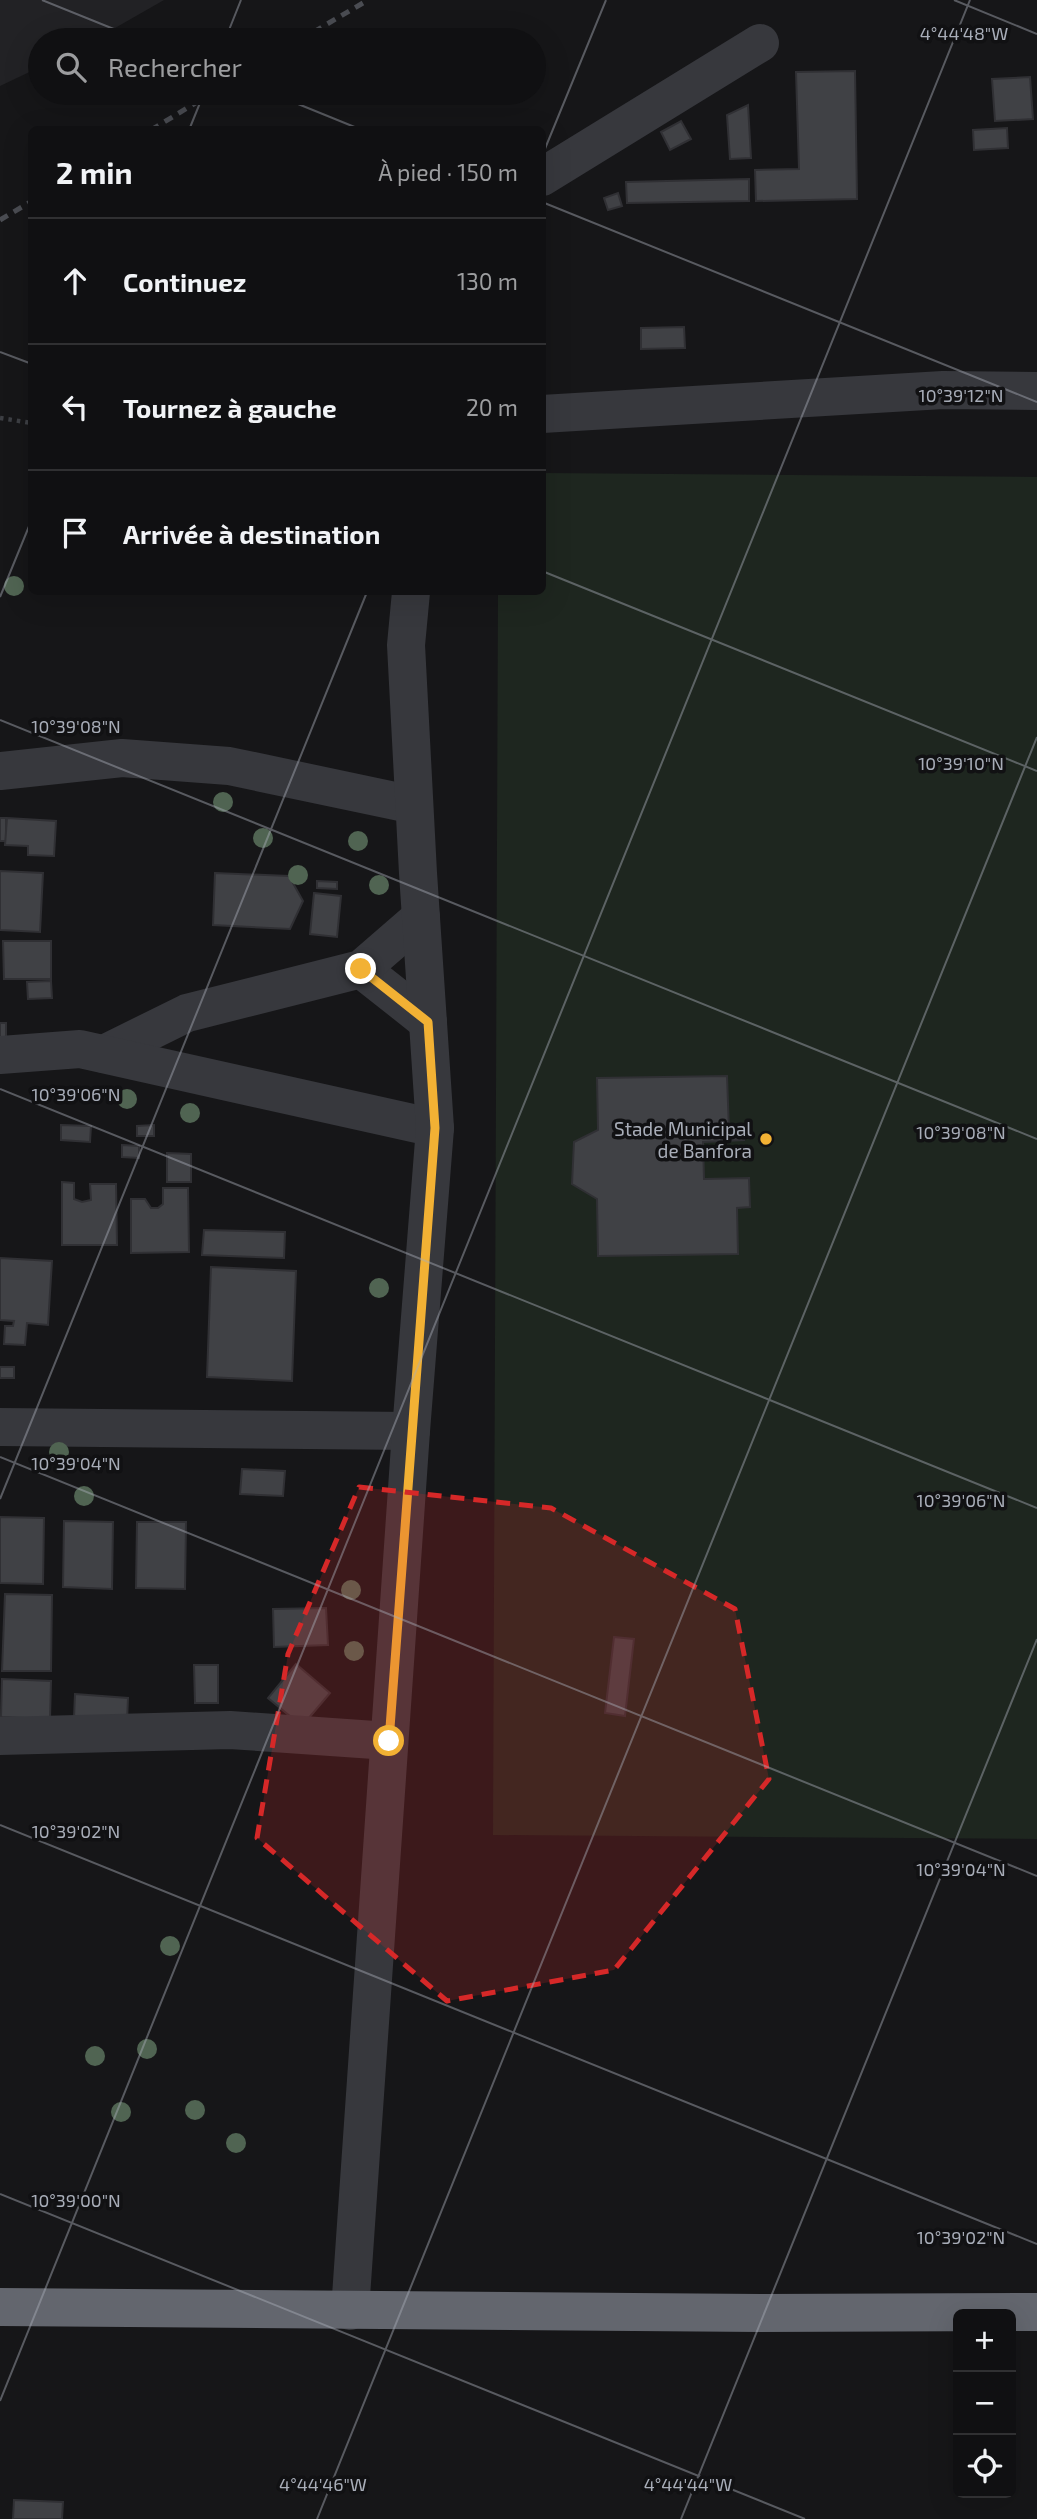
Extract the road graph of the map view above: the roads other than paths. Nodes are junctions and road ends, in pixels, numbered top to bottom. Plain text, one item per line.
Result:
1 (760, 43) dead end
2 (546, 175) edge
3 (1037, 391) edge
4 (546, 414) edge
5 (411, 595) edge
6 (0, 771) edge
7 (414, 805) junction
8 (421, 917) junction
9 (361, 969) junction
10 (428, 1022) junction
11 (104, 1054) junction
12 (0, 1055) edge
13 (435, 1128) junction
14 (0, 1427) edge
15 (411, 1431) junction
16 (0, 1736) edge
17 (389, 1741) junction
18 (0, 2307) edge
19 (351, 2311) junction
20 (1037, 2312) edge

1 - 2 street
3 - 4 street
5 - 7 street
6 - 7 street
7 - 8 street
8 - 9 street
8 - 10 street
9 - 10 street
9 - 11 street
10 - 13 street
11 - 12 street
11 - 13 street
13 - 15 street
14 - 15 street
15 - 17 street
16 - 17 street
17 - 19 street
18 - 19 highway
19 - 20 highway

